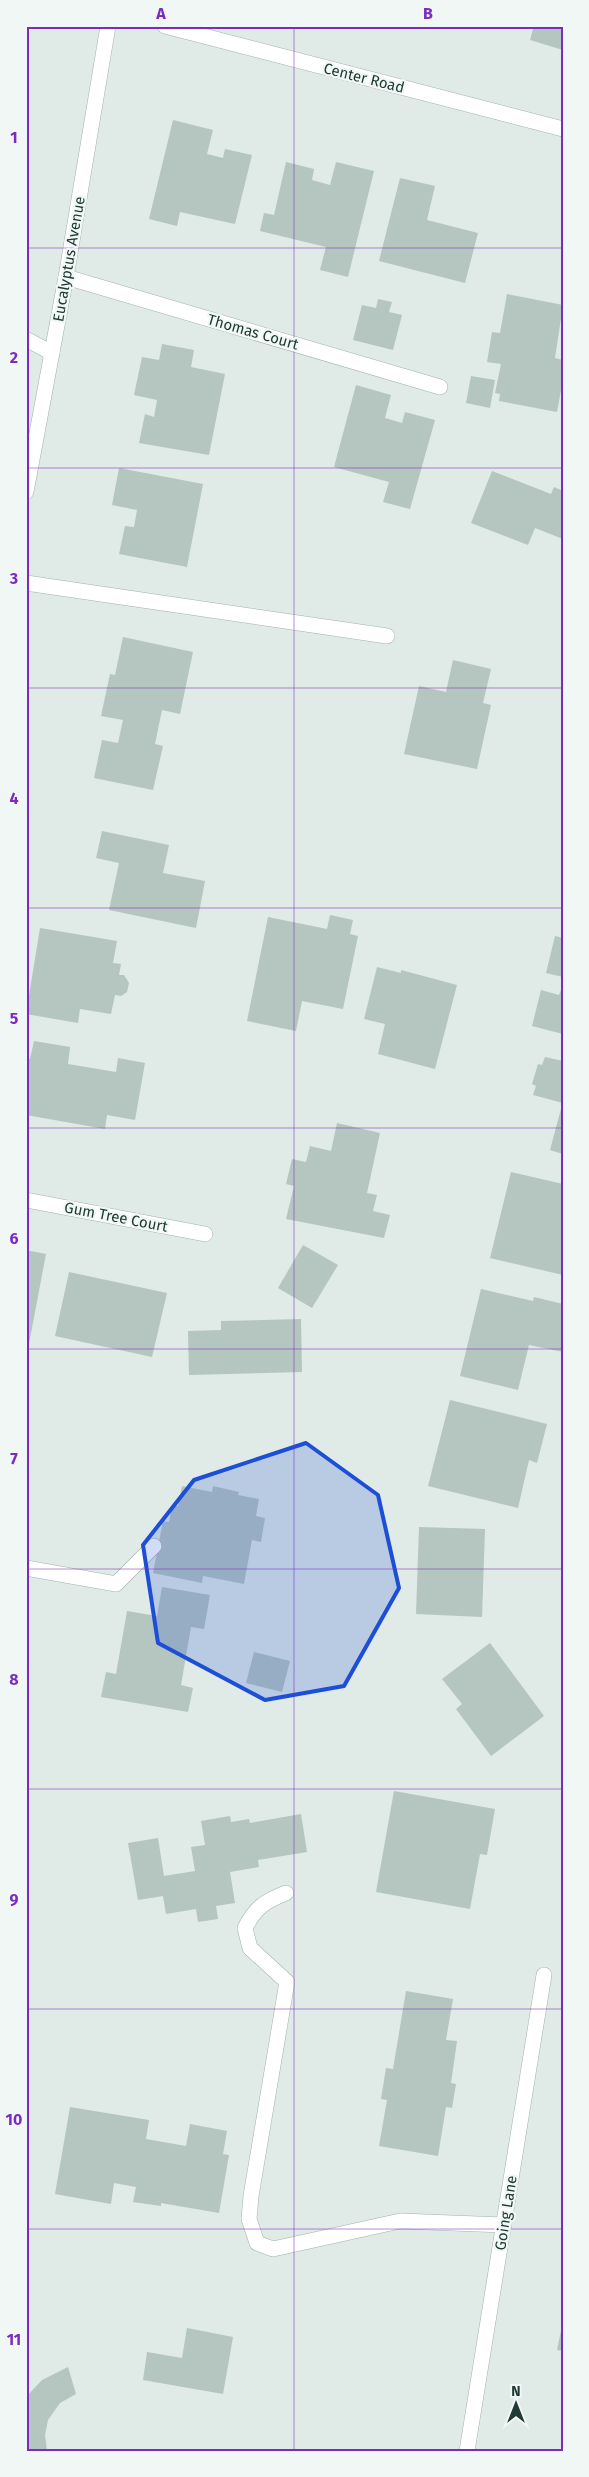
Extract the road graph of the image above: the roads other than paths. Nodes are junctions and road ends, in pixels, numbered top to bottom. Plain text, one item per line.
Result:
1 (108, 26) edge
2 (165, 26) edge
3 (563, 129) edge
4 (66, 277) junction
5 (26, 339) edge
6 (52, 352) junction
7 (440, 386) dead end
8 (26, 492) edge
9 (26, 583) edge
10 (387, 636) dead end
11 (26, 1200) edge
12 (205, 1234) dead end
13 (154, 1546) dead end
14 (26, 1568) edge
15 (286, 1893) dead end
16 (544, 1975) dead end
17 (504, 2225) junction
18 (467, 2451) edge

1 - 4 street, Eucalyptus Avenue
2 - 3 street, Center Road
4 - 6 street, Eucalyptus Avenue
4 - 7 street, Thomas Court
5 - 6 street
6 - 8 street, Eucalyptus Avenue
9 - 10 street
11 - 12 street, Gum Tree Court
13 - 14 street
15 - 17 street
16 - 17 street, Going Lane
17 - 18 street, Going Lane

